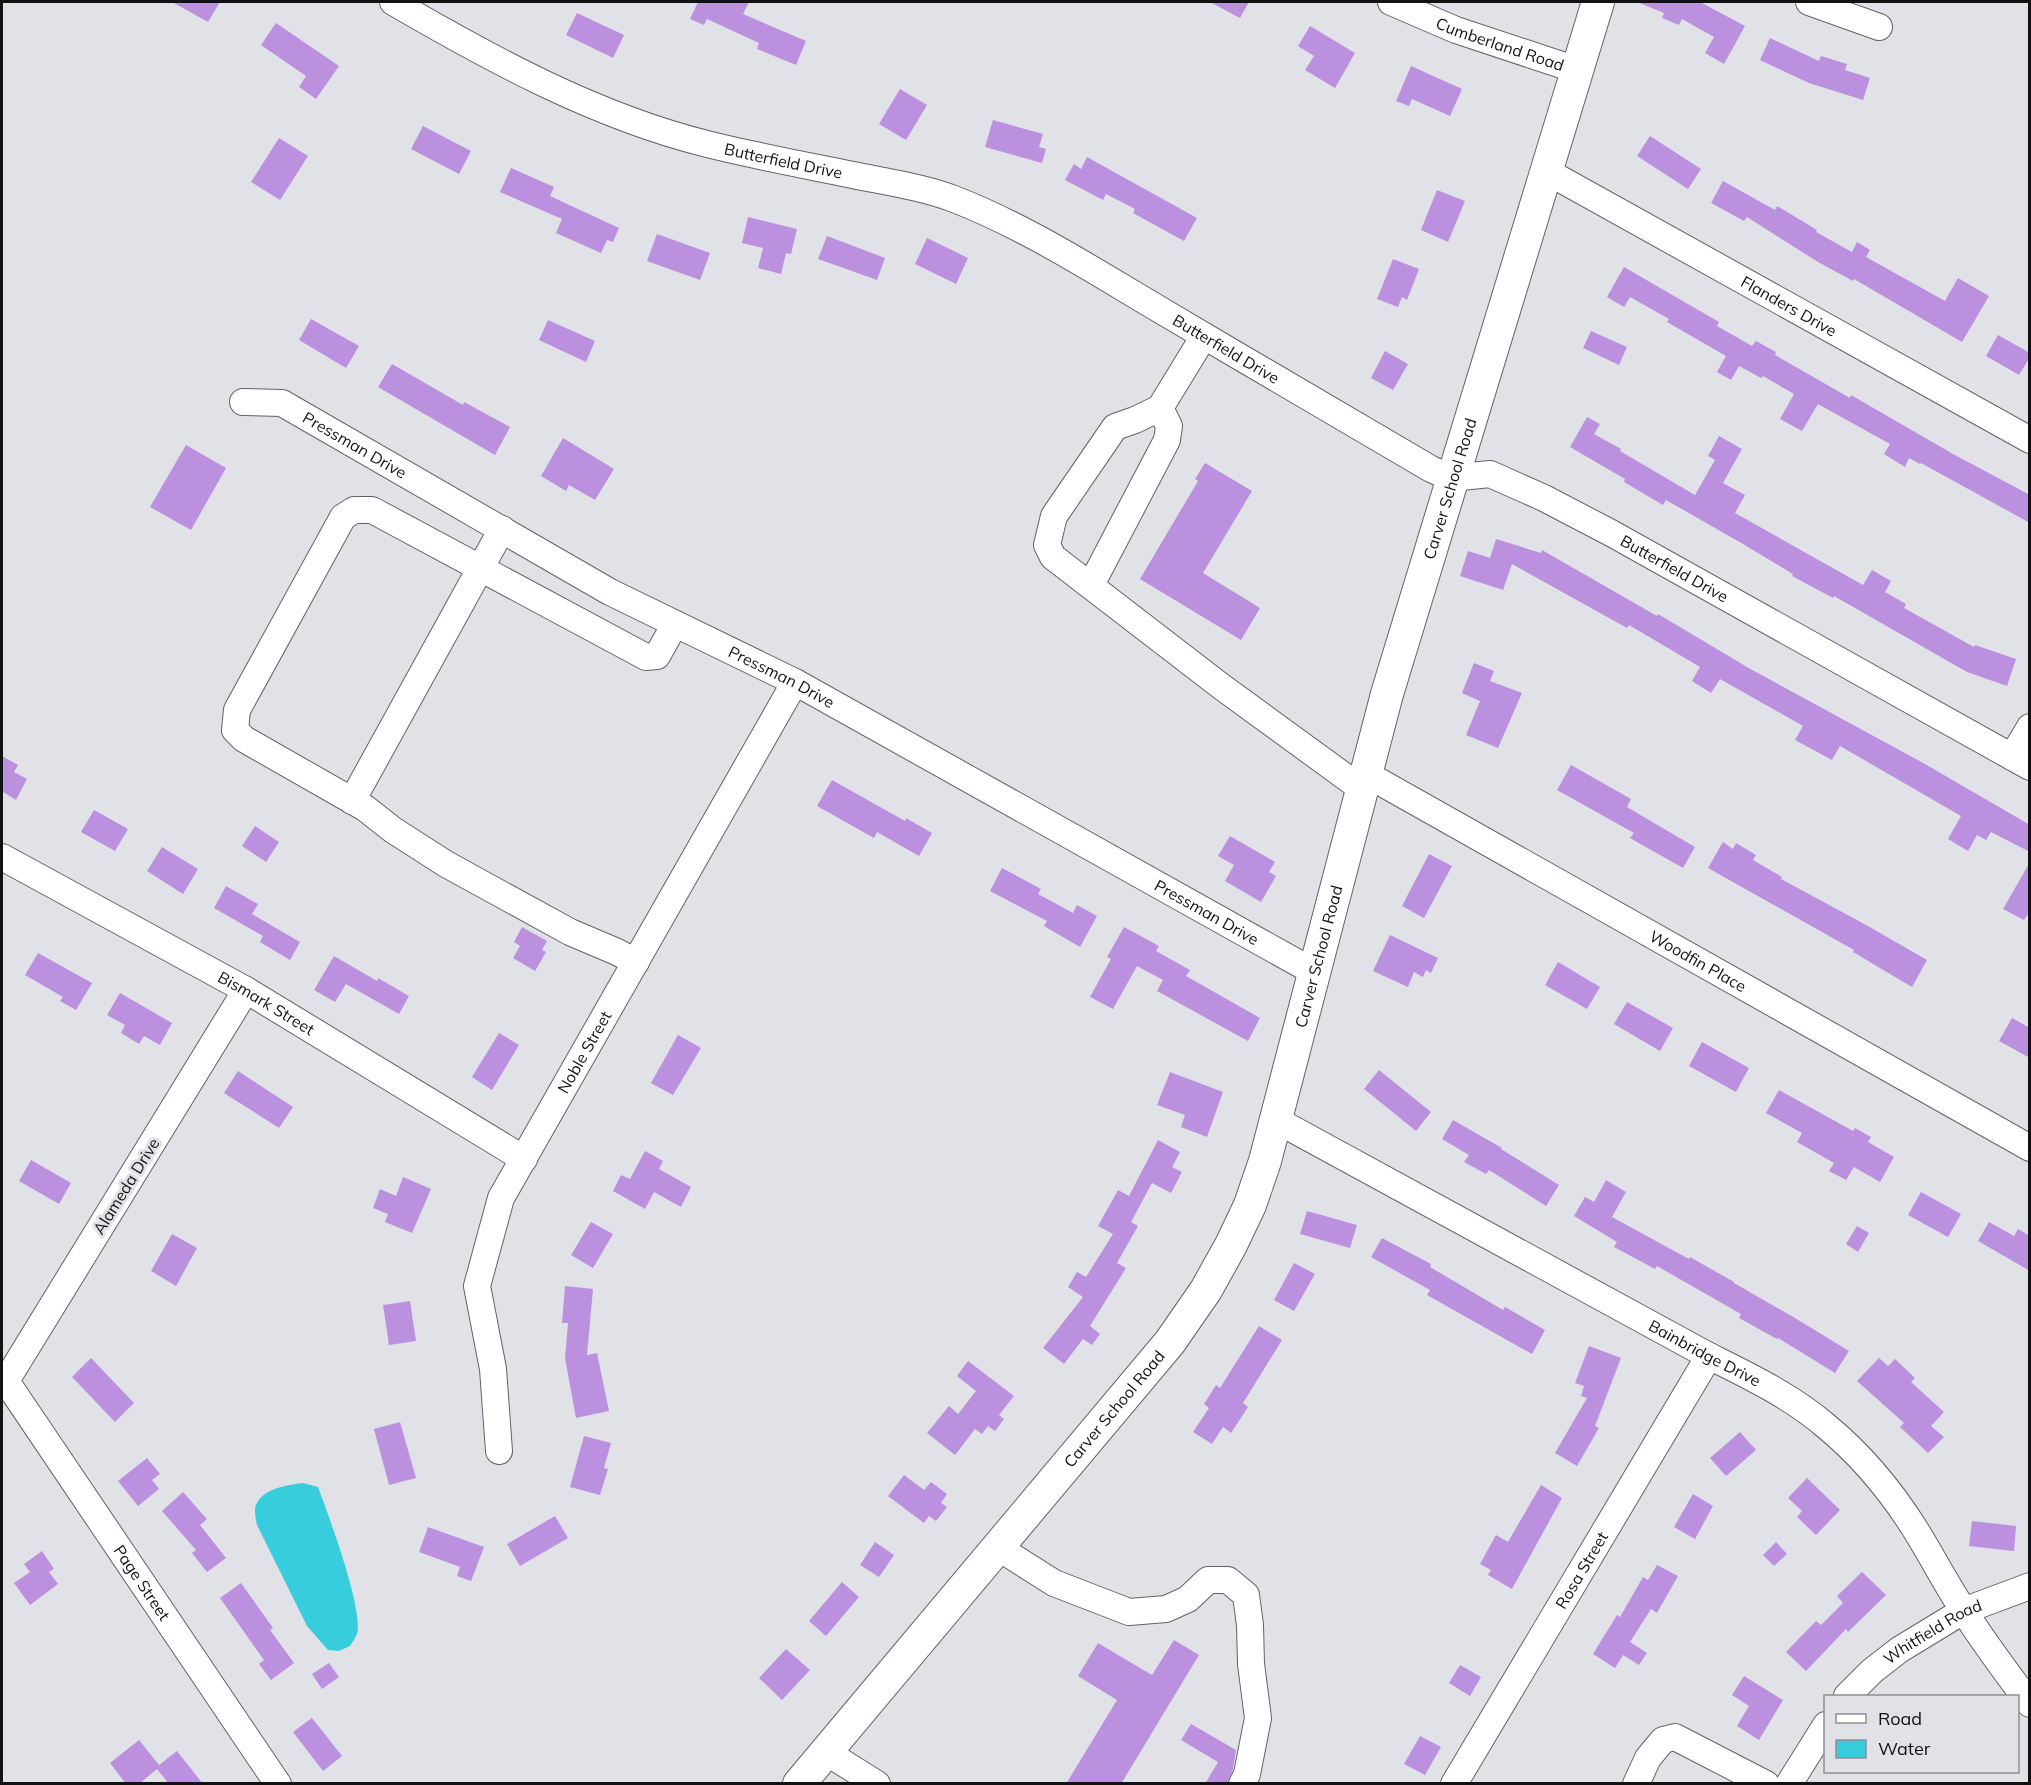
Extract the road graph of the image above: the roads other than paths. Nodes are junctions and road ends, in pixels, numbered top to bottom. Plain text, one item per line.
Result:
1 (393, 2) edge
2 (1391, 2) edge
3 (1598, 2) edge
4 (1809, 2) edge
5 (1880, 27) dead end
6 (1577, 70) junction
7 (1546, 171) junction
8 (1204, 336) junction
9 (243, 402) dead end
10 (1160, 408) junction
11 (2030, 440) edge
12 (1451, 478) junction
13 (502, 529) junction
14 (481, 568) junction
15 (1091, 585) junction
16 (675, 624) junction
17 (795, 682) junction
18 (2030, 727) edge
19 (2021, 762) edge
20 (1364, 781) junction
21 (352, 801) junction
22 (2, 857) edge
23 (636, 962) junction
24 (1314, 972) junction
25 (246, 990) junction
26 (1276, 1120) junction
27 (2030, 1148) edge
28 (524, 1159) junction
29 (1708, 1356) junction
30 (6, 1381) joint
31 (499, 1451) dead end
32 (999, 1548) junction
33 (2030, 1586) edge
34 (1964, 1611) junction
35 (1848, 1695) edge
36 (2030, 1704) edge
37 (1824, 1728) edge
38 (826, 1752) junction
39 (278, 1784) edge
40 (799, 1784) edge
41 (877, 1784) edge
42 (1242, 1784) edge
43 (1454, 1784) edge
44 (1636, 1784) edge
45 (1766, 1784) edge
46 (1789, 1784) edge

1 - 8 street, Butterfield Drive
2 - 6 street, Cumberland Road
3 - 6 main road, Carver School Road
4 - 5 street
6 - 7 main road, Carver School Road
7 - 11 street, Flanders Drive
7 - 12 main road, Carver School Road
8 - 10 street
8 - 12 street, Butterfield Drive
9 - 13 street, Pressman Drive
10 - 15 street
10 - 15 street, Woodfin Place
12 - 19 street, Butterfield Drive
12 - 20 main road, Carver School Road
13 - 14 street
13 - 16 street, Pressman Drive
14 - 16 street
14 - 21 street
14 - 21 street
15 - 20 street, Woodfin Place
16 - 17 street, Pressman Drive
17 - 23 street, Noble Street
17 - 24 street, Pressman Drive
18 - 19 street
20 - 24 main road, Carver School Road
20 - 27 street, Woodfin Place
21 - 23 street
22 - 25 street, Bismark Street
23 - 28 street, Noble Street
24 - 26 main road, Carver School Road
25 - 28 street, Bismark Street
25 - 30 street, Alameda Drive
26 - 29 street, Bainbridge Drive
26 - 32 main road, Carver School Road
28 - 31 street, Noble Street
29 - 34 street, Bainbridge Drive
29 - 43 street, Rosa Street
30 - 39 street, Page Street
32 - 38 main road, Carver School Road
32 - 42 street
33 - 34 street, Whitfield Road
34 - 35 street, Whitfield Road
34 - 36 street, Bainbridge Drive
37 - 46 street
38 - 40 main road, Carver School Road
38 - 41 street
44 - 45 street

